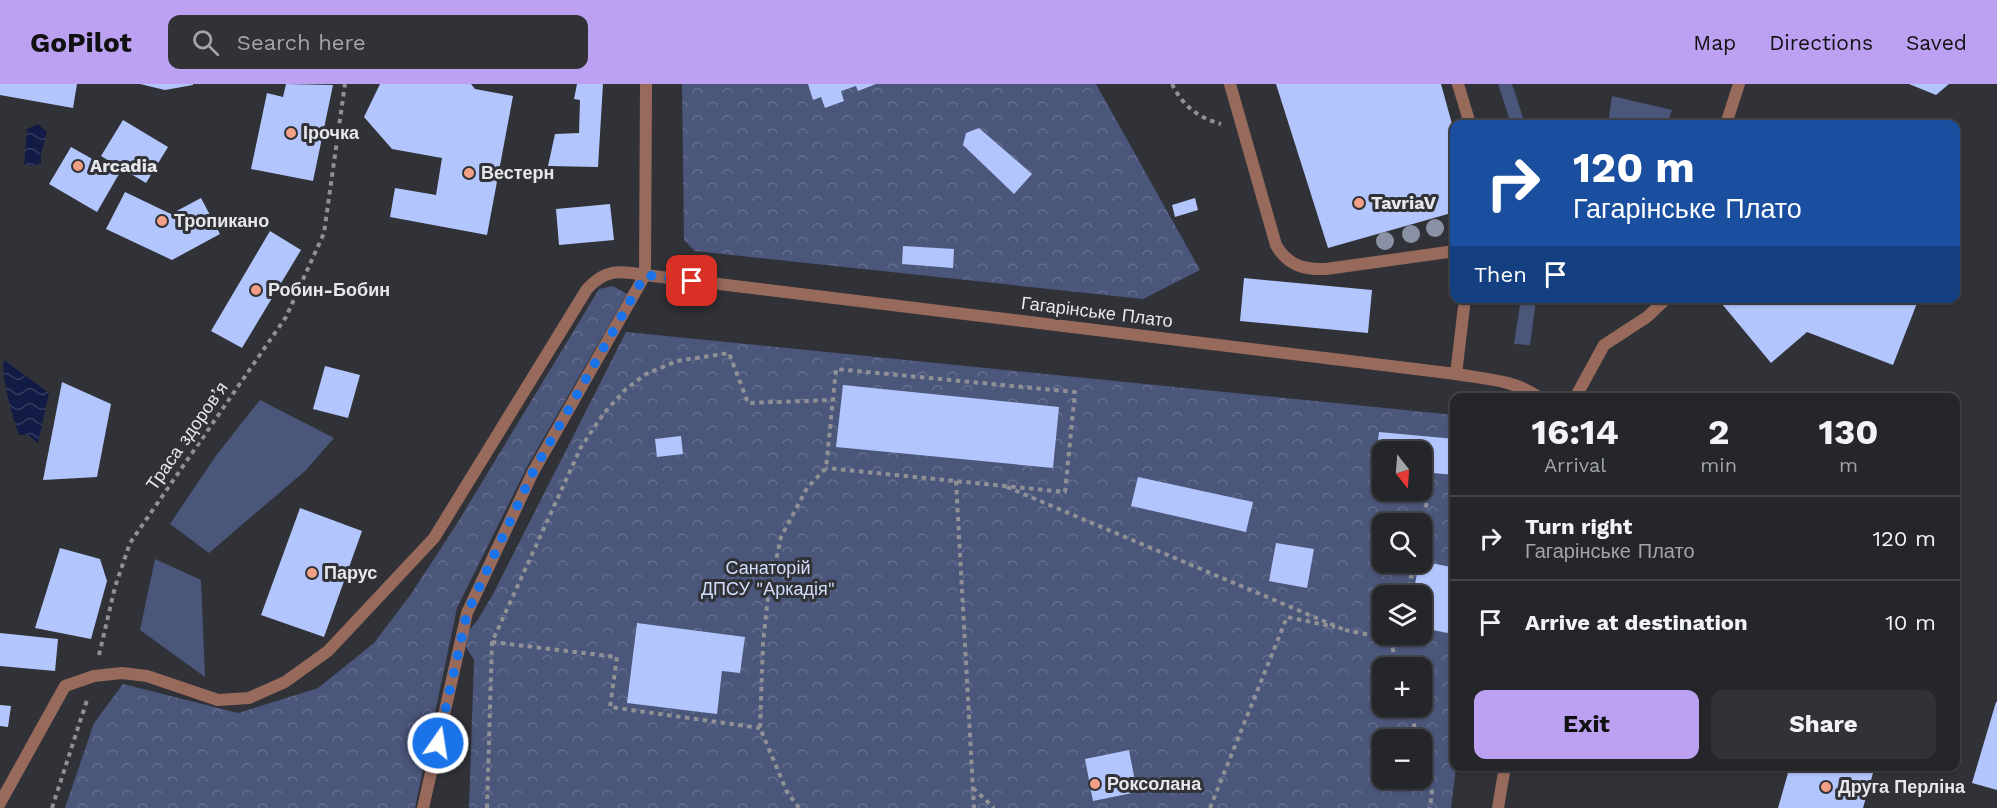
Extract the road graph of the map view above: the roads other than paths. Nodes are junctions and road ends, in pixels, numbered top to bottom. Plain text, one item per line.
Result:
1 (646, 84) edge
2 (1230, 84) edge
3 (1458, 84) edge
4 (1739, 84) edge
5 (1469, 120) edge
6 (1727, 120) edge
7 (1450, 252) edge
8 (645, 275) junction
9 (1464, 303) edge
10 (1661, 303) edge
11 (1456, 374) junction
12 (1534, 393) edge
13 (1578, 393) edge
14 (1504, 771) edge
15 (0, 803) edge
16 (423, 808) edge
17 (1498, 808) edge

1 - 8 street
2 - 7 street
3 - 5 street
4 - 6 street
8 - 11 street, Гагарінське Плато
8 - 15 street, Гагарінське Плато
8 - 16 street
9 - 11 street
10 - 13 street
11 - 12 street, Гагарінське Плато
14 - 17 street

